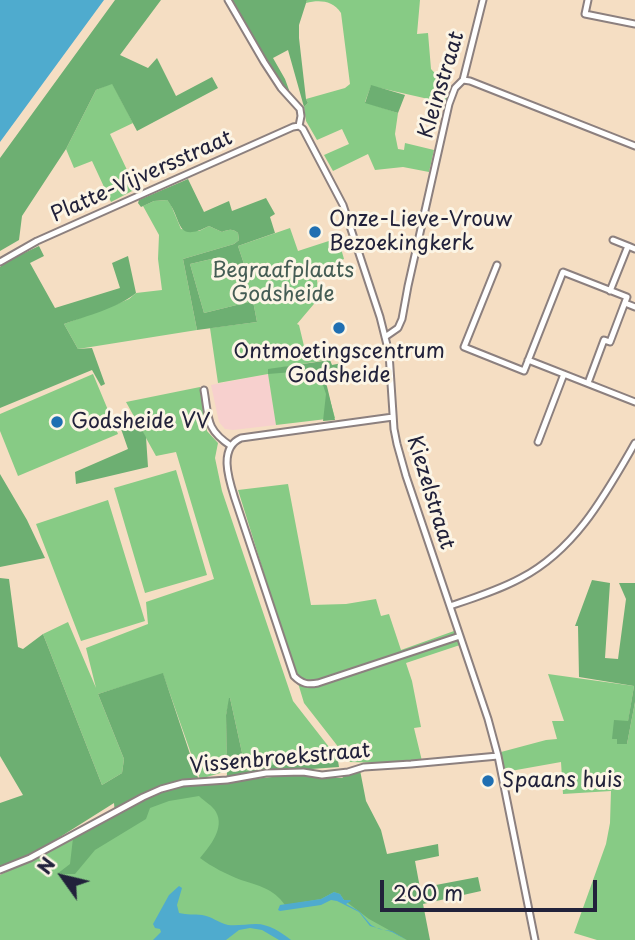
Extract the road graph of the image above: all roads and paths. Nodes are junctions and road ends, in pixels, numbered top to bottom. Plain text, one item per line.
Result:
1 (228, 0) edge
2 (484, 0) edge
3 (588, 0) edge
4 (635, 24) edge
5 (463, 80) junction
6 (299, 127) junction
7 (635, 146) edge
8 (613, 240) dead end
9 (628, 246) junction
10 (635, 249) edge
11 (0, 262) edge
12 (497, 265) dead end
13 (610, 291) junction
14 (625, 303) junction
15 (635, 307) edge
16 (386, 337) junction
17 (528, 360) junction
18 (564, 374) junction
19 (587, 383) junction
20 (204, 390) dead end
21 (635, 402) edge
22 (393, 417) junction
23 (538, 442) dead end
24 (635, 443) edge
25 (231, 446) junction
26 (450, 606) junction
27 (460, 636) junction
28 (498, 756) junction
29 (0, 870) edge
30 (535, 940) edge

1 - 6 street, Kiezelstraat
2 - 5 street, Kleinstraat
3 - 4 street
5 - 7 street
5 - 16 street, Kleinstraat
6 - 11 street, Platte-Vijversstraat
6 - 16 street, Kiezelstraat
8 - 9 street
9 - 10 street
9 - 13 street
12 - 17 street
13 - 14 street
13 - 17 street
14 - 15 street
14 - 19 street
16 - 22 street, Kiezelstraat
17 - 18 street
18 - 19 street
18 - 23 street
19 - 21 street
20 - 25 street
22 - 25 street
22 - 26 street, Kiezelstraat
24 - 26 street
25 - 27 street
26 - 27 street, Kiezelstraat
27 - 28 street, Kiezelstraat
28 - 29 street, Vissenbroekstraat
28 - 30 street, Kiezelstraat

